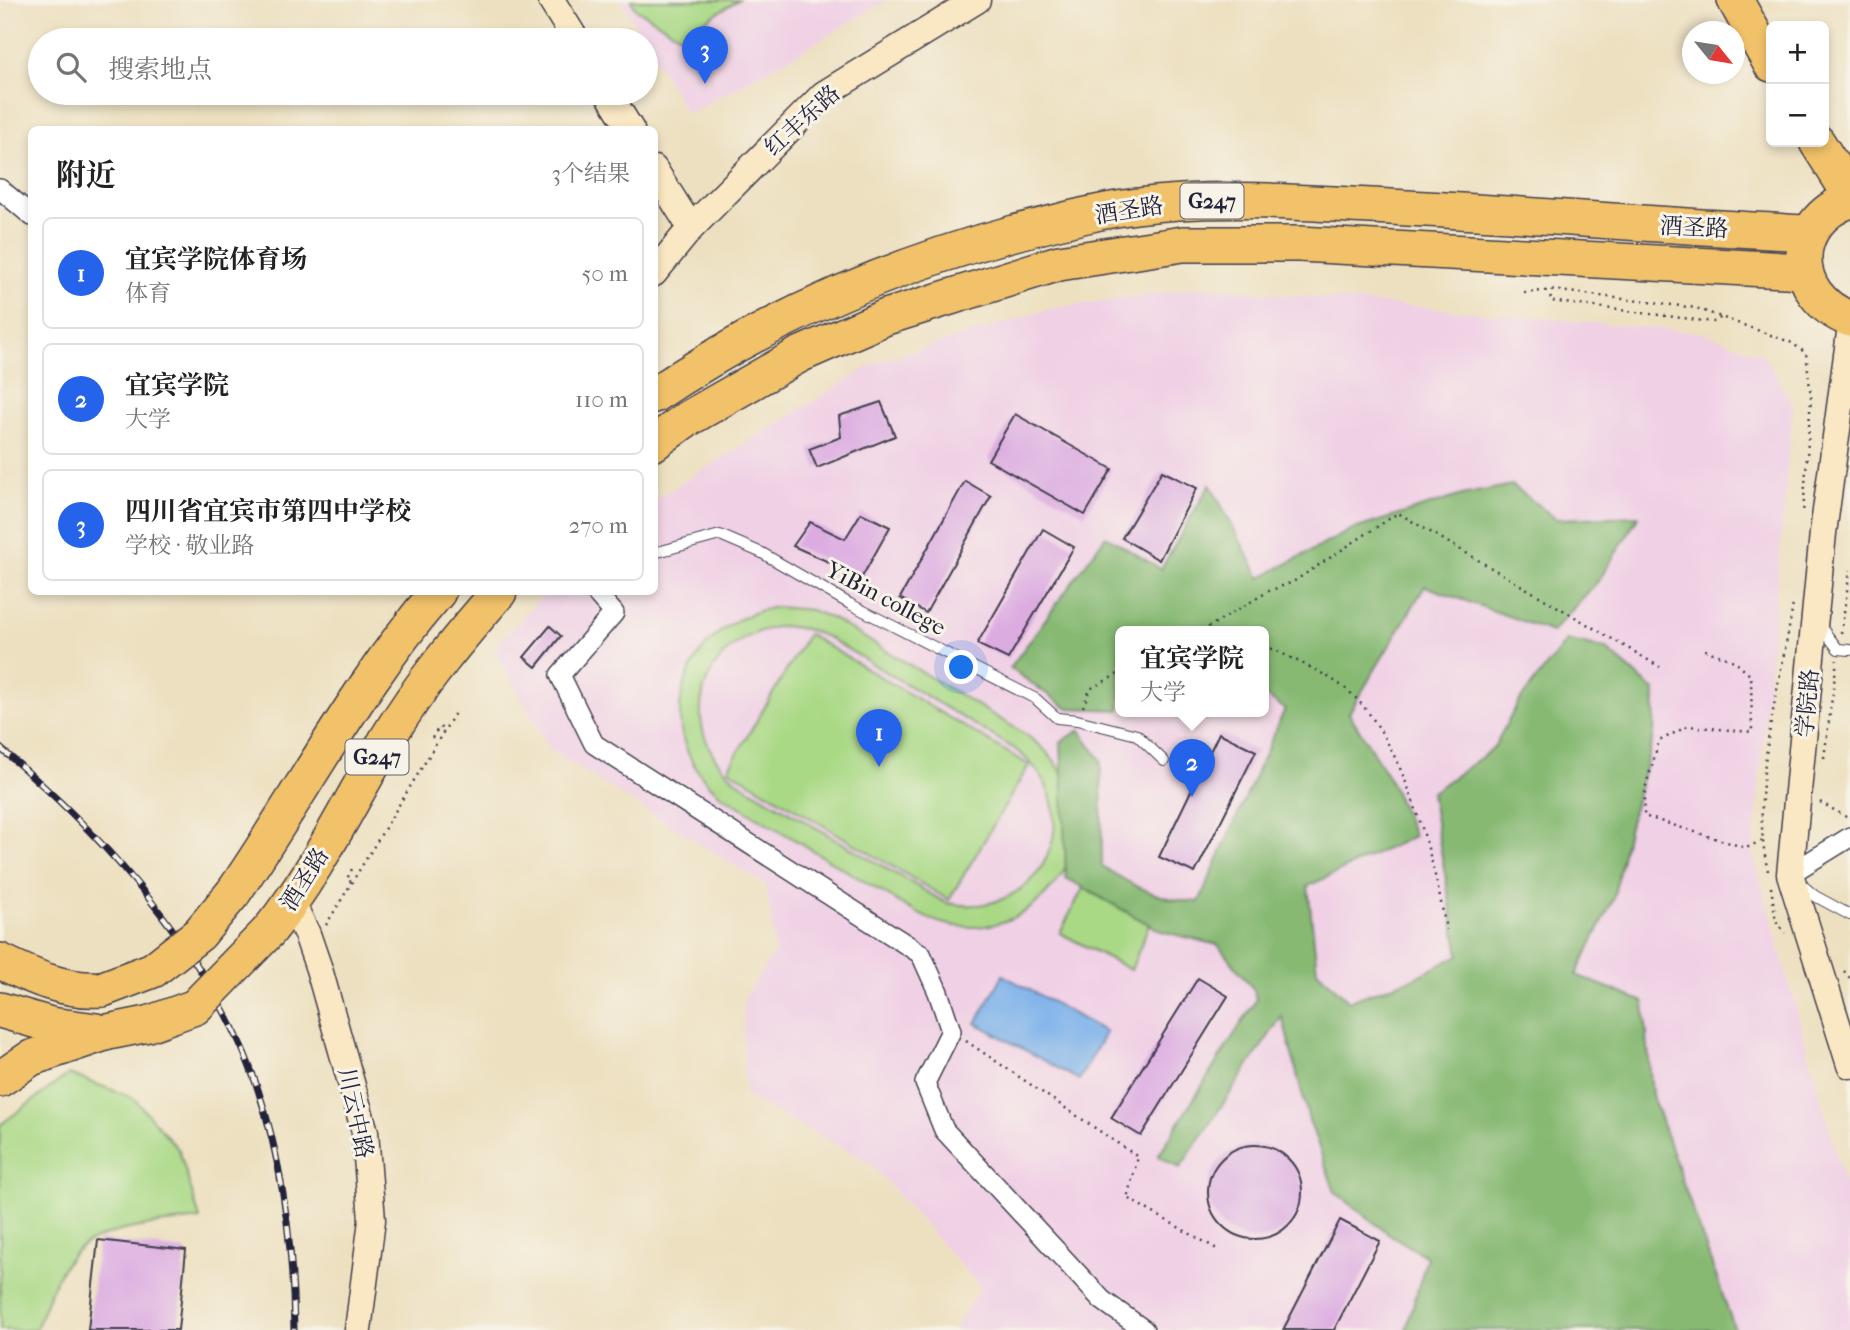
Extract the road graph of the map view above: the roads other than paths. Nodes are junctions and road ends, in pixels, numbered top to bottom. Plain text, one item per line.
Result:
1 (551, 0) edge
2 (977, 0) edge
3 (1735, 0) edge
4 (568, 28) edge
5 (1766, 55) edge
6 (615, 105) edge
7 (629, 126) edge
8 (1820, 147) edge
9 (658, 175) edge
10 (0, 189) edge
11 (1850, 194) edge
12 (1850, 200) edge
13 (28, 213) edge
14 (691, 228) junction
15 (1809, 233) junction
16 (658, 267) edge
17 (1804, 271) junction
18 (1850, 319) edge
19 (1850, 333) edge
20 (658, 392) edge
21 (658, 440) edge
22 (658, 552) edge
23 (436, 595) edge
24 (496, 595) edge
25 (599, 595) edge
26 (1814, 619) junction
27 (1850, 650) edge
28 (1164, 761) dead end
29 (1850, 838) edge
30 (1790, 874) junction
31 (292, 903) junction
32 (1850, 915) edge
33 (22, 971) edge
34 (93, 990) junction
35 (7, 1013) edge
36 (108, 1032) junction
37 (1850, 1065) edge
38 (0, 1079) edge
39 (358, 1330) edge
40 (1144, 1330) edge

1 - 4 street
2 - 14 street, 红丰东路
3 - 5 highway
6 - 7 street
8 - 11 highway
9 - 14 street
10 - 13 street
12 - 15 highway
14 - 16 street, 红丰东路
15 - 17 highway
15 - 20 highway, 酒圣路 / G247
17 - 18 highway
17 - 21 highway, 酒圣路 / G247
19 - 26 street, 学院路
22 - 28 lane, YiBin college
23 - 34 highway, G247, bridge
24 - 31 highway, 酒圣路 / G247
25 - 40 street
26 - 27 lane
26 - 30 street, 学院路
29 - 30 street
30 - 32 lane
30 - 37 street, 学院路
31 - 36 highway, 酒圣路 / G247, bridge
31 - 39 street, 川云中路
33 - 34 highway
34 - 35 highway
35 - 36 highway, 酒圣路 / G247
36 - 38 highway

